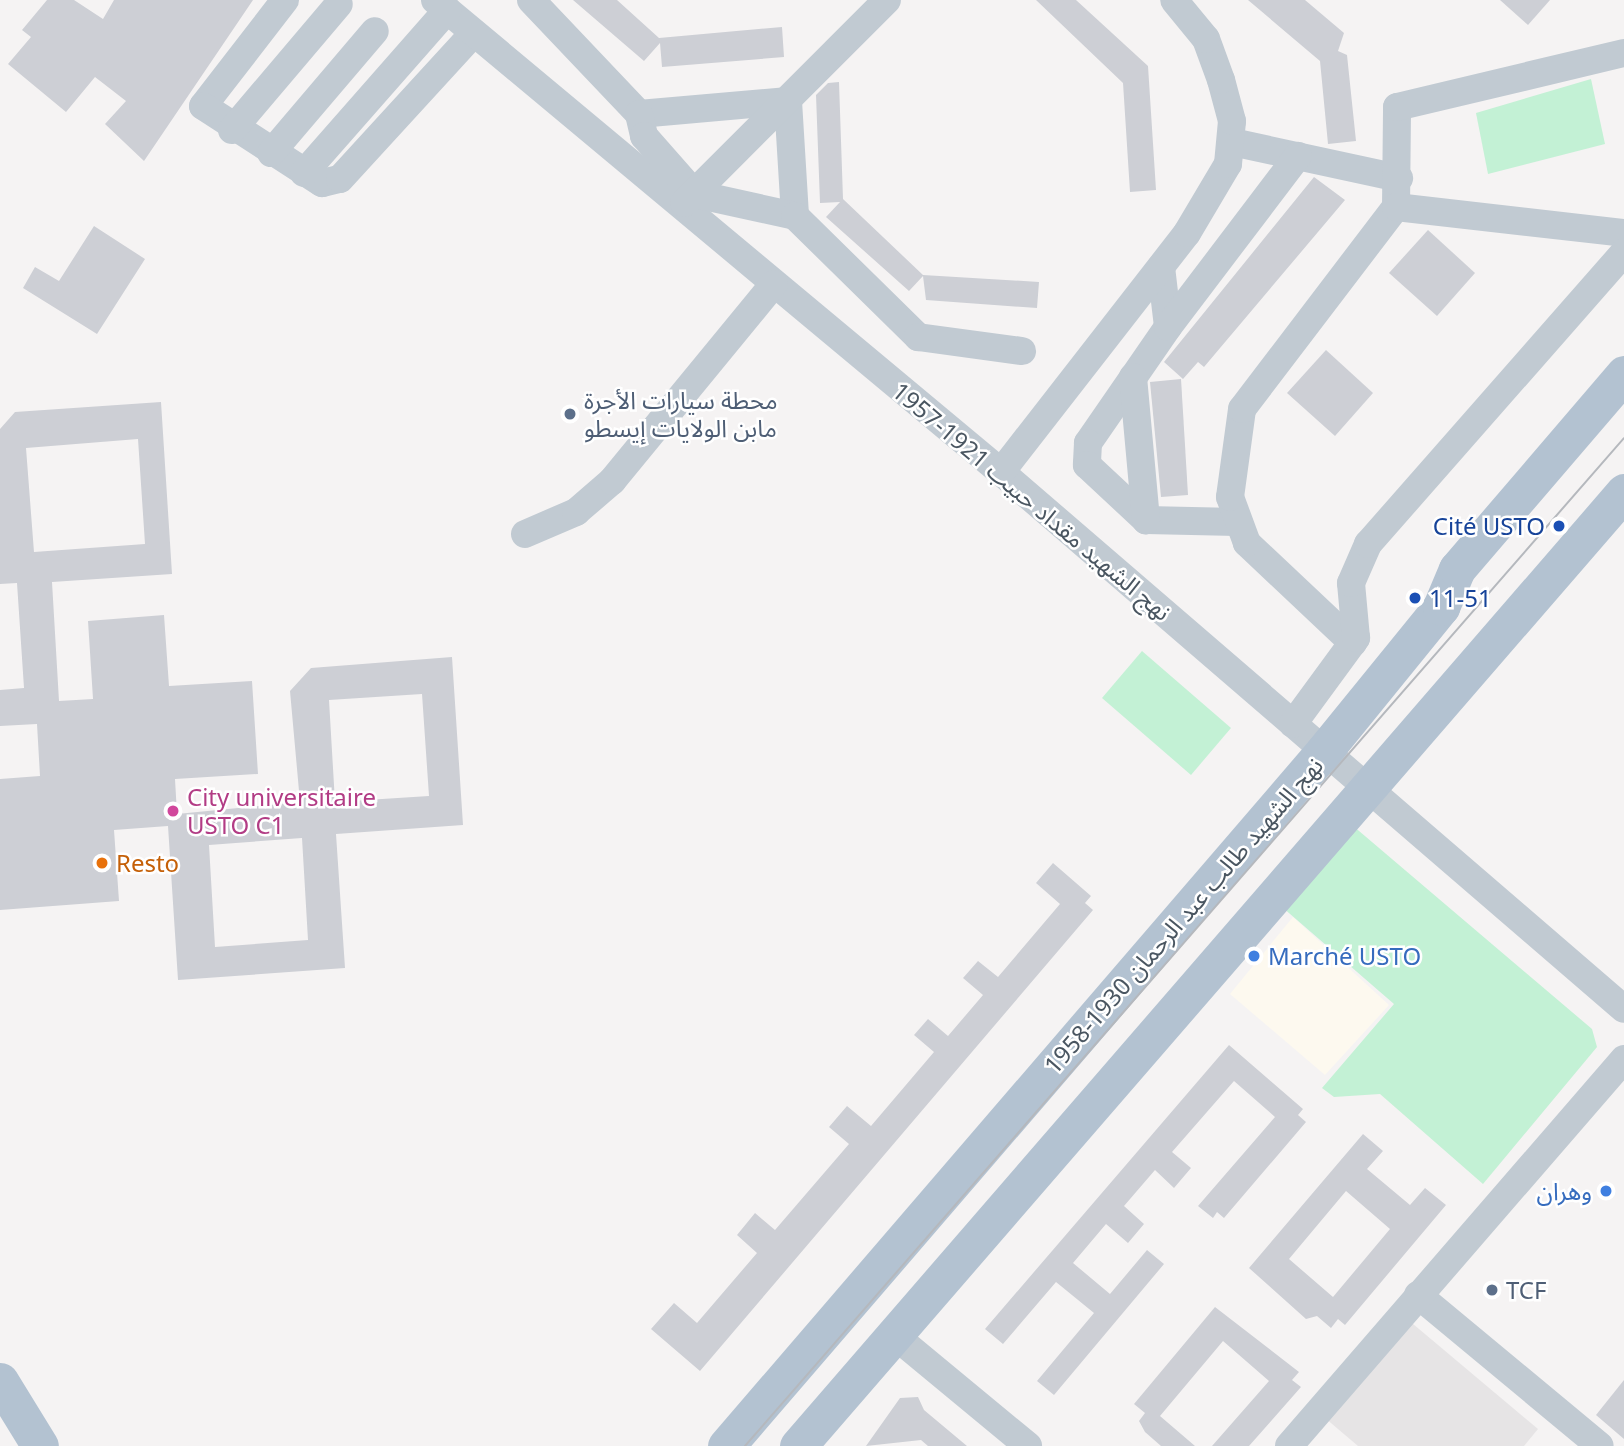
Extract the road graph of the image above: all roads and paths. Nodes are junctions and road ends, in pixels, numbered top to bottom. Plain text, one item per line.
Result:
1 (285, 0) edge
2 (531, 0) edge
3 (887, 0) edge
4 (1174, 0) edge
5 (336, 2) edge
6 (441, 5) edge
7 (375, 31) junction
8 (474, 33) junction
9 (405, 54) junction
10 (1624, 54) edge
11 (431, 73) junction
12 (788, 100) junction
13 (639, 114) junction
14 (232, 130) junction
15 (1233, 142) junction
16 (271, 153) junction
17 (1298, 156) junction
18 (304, 173) junction
19 (1399, 178) junction
20 (687, 200) junction
21 (1396, 206) junction
22 (795, 216) junction
23 (1624, 233) edge
24 (1624, 253) edge
25 (1161, 267) junction
26 (774, 284) junction
27 (1168, 327) junction
28 (1022, 351) dead end
29 (1624, 374) edge
30 (1133, 377) junction
31 (1001, 472) junction
32 (1624, 492) edge
33 (1146, 520) junction
34 (1237, 522) junction
35 (526, 534) dead end
36 (1353, 643) junction
37 (1293, 724) junction
38 (1324, 751) junction
39 (1369, 790) junction
40 (1624, 1009) edge
41 (1624, 1059) edge
42 (1418, 1295) junction
43 (894, 1335) junction
44 (0, 1381) edge
45 (40, 1446) edge
46 (726, 1446) edge
47 (798, 1446) edge
48 (1028, 1446) edge
49 (1289, 1446) edge
50 (1600, 1446) edge

1 - 14 street
2 - 13 street
3 - 12 street
4 - 15 street
5 - 7 street
5 - 14 street
6 - 8 street, نهج الشهيد مقداد حبيب 1921-1957
6 - 9 street
7 - 9 street
7 - 16 street
8 - 11 street
8 - 20 street, نهج الشهيد مقداد حبيب 1921-1957
9 - 11 street
9 - 18 street
10 - 19 street
11 - 18 street
12 - 13 street
12 - 20 street
12 - 22 street
13 - 20 street
14 - 16 street
15 - 17 street
15 - 25 street
16 - 18 street
17 - 19 street
17 - 27 street
19 - 21 street
20 - 22 street
20 - 26 street, نهج الشهيد مقداد حبيب 1921-1957
21 - 23 street
21 - 34 street
22 - 28 street
24 - 36 street
25 - 27 street
25 - 31 street
26 - 31 street, نهج الشهيد مقداد حبيب 1921-1957
26 - 35 street
27 - 30 street
29 - 38 main road, نهج الشهيد طالب عبد الرحمان 1930-1958
30 - 33 street
30 - 33 street
31 - 37 street, نهج الشهيد مقداد حبيب 1921-1957
32 - 39 main road
33 - 34 street
34 - 36 street
36 - 37 street
37 - 38 street, نهج الشهيد مقداد حبيب 1921-1957
38 - 39 street, نهج الشهيد مقداد حبيب 1921-1957
38 - 46 main road, نهج الشهيد طالب عبد الرحمان 1930-1958
39 - 40 street, نهج الشهيد مقداد حبيب 1921-1957
39 - 43 main road
41 - 42 street
42 - 49 street
42 - 50 street
43 - 47 main road
43 - 48 street
44 - 45 main road

